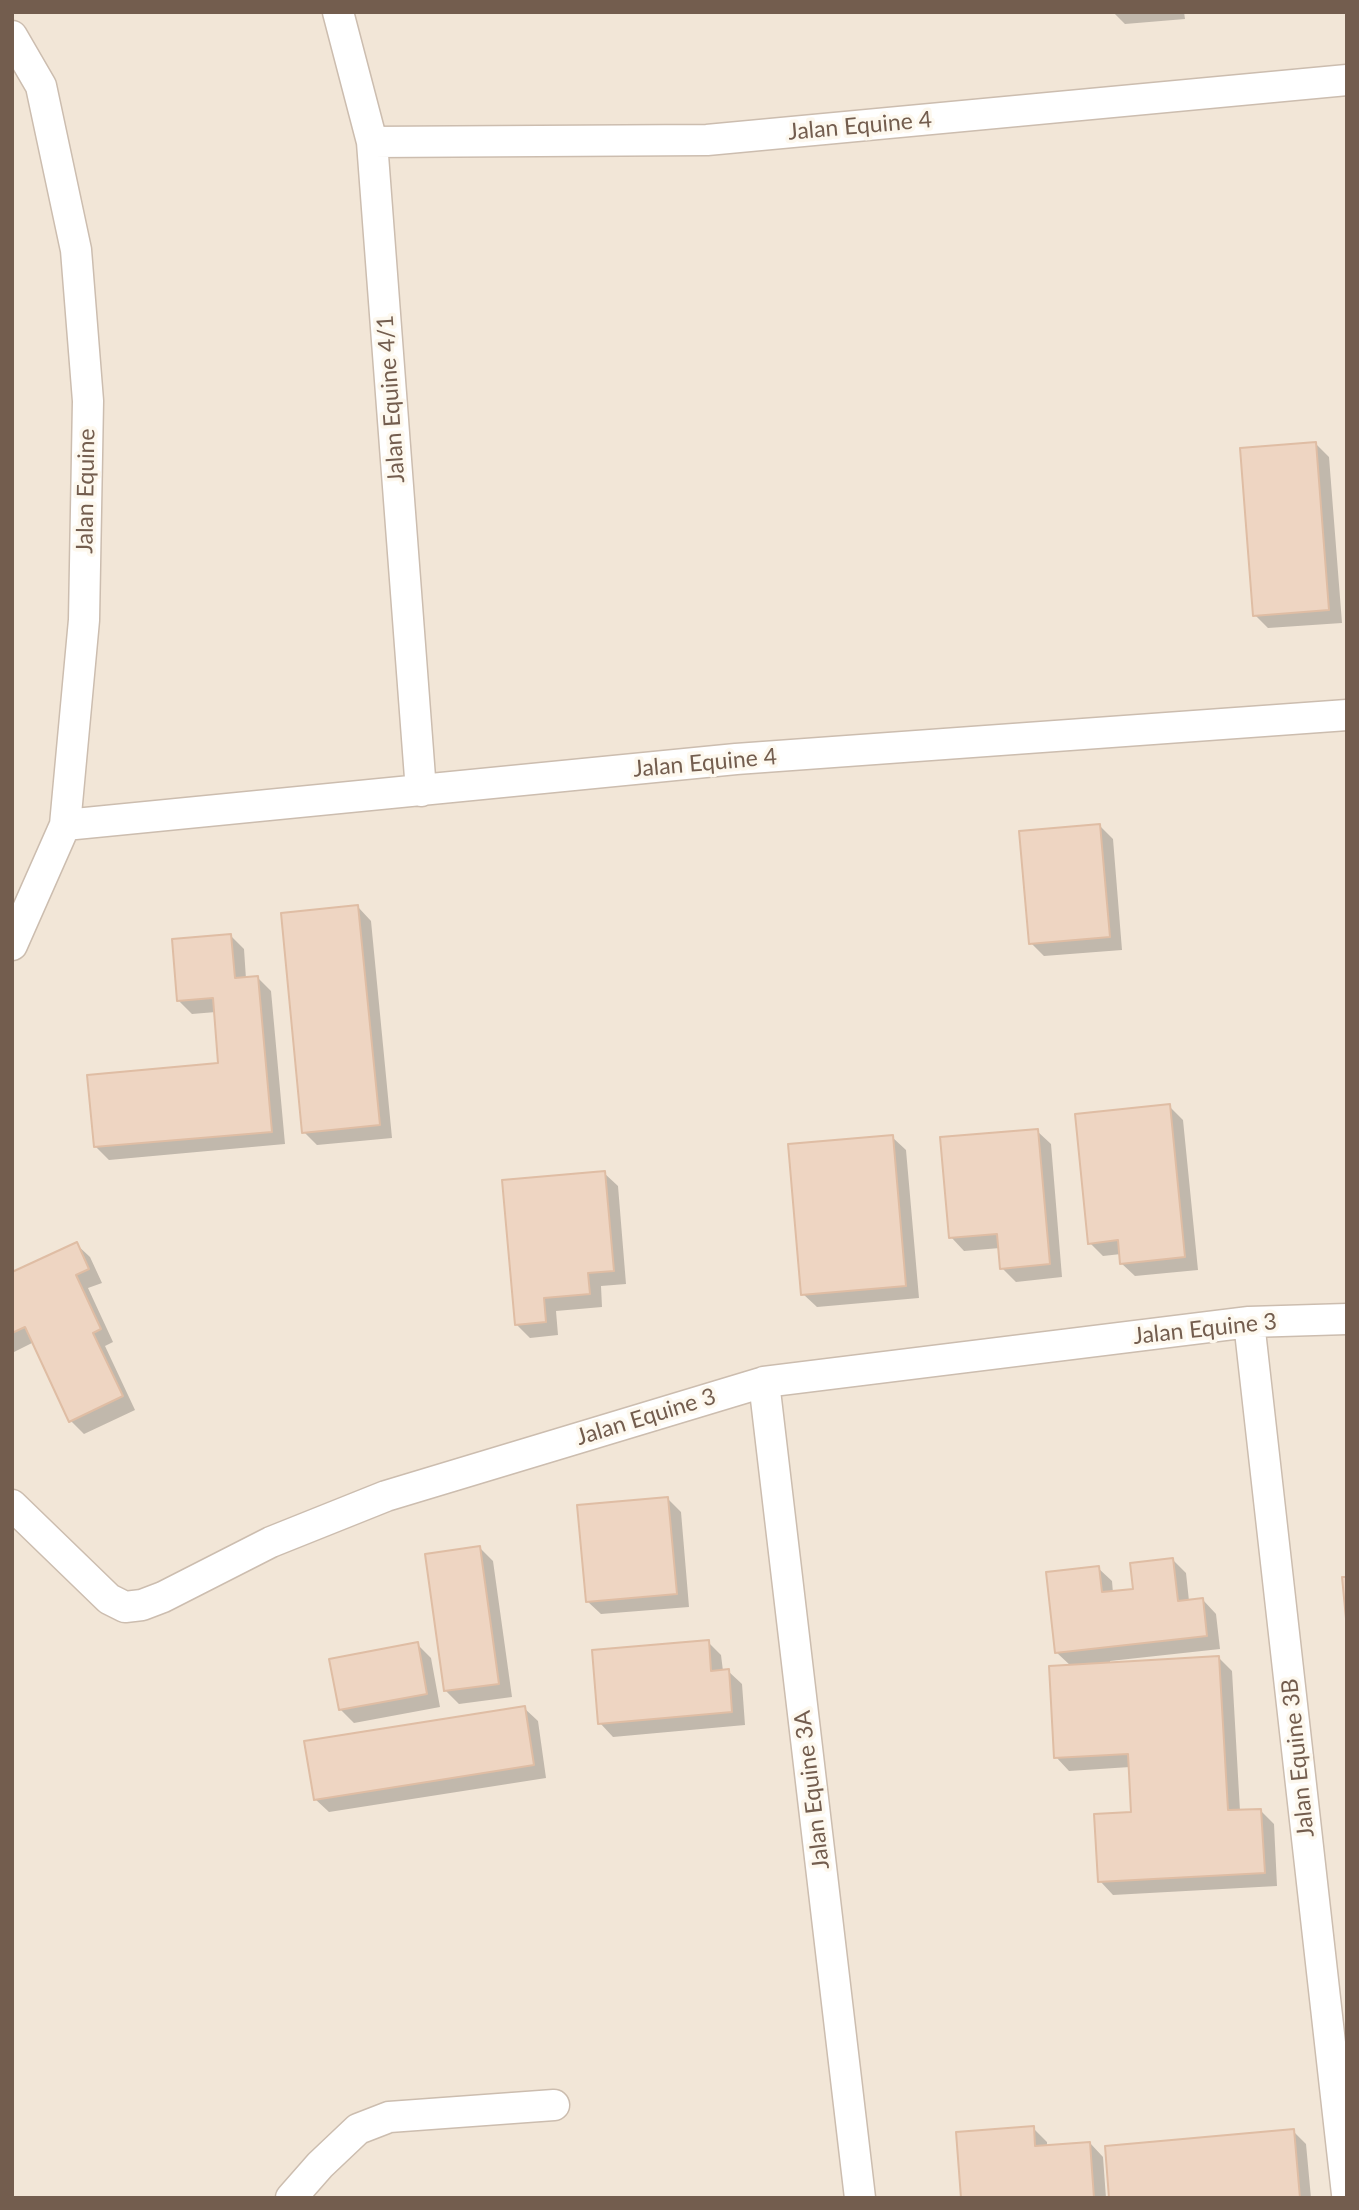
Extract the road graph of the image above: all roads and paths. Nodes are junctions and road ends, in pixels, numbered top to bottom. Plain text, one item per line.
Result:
1 (338, 12) edge
2 (12, 36) edge
3 (1347, 80) edge
4 (372, 142) junction
5 (1347, 715) edge
6 (421, 791) junction
7 (65, 825) junction
8 (12, 945) edge
9 (1347, 1319) edge
10 (1249, 1322) junction
11 (764, 1382) junction
12 (12, 1505) edge
13 (554, 2105) dead end
14 (1347, 2194) edge
15 (292, 2198) edge
16 (860, 2198) edge

1 - 4 street, Jalan Equine 4/1
2 - 7 street, Jalan Equine
3 - 4 street, Jalan Equine 4
4 - 6 street, Jalan Equine 4/1
5 - 6 street, Jalan Equine 4
6 - 7 street, Jalan Equine 4
7 - 8 street, Jalan Equine
9 - 10 street, Jalan Equine 3
10 - 11 street, Jalan Equine 3
10 - 14 street, Jalan Equine 3B
11 - 12 street, Jalan Equine 3
11 - 16 street, Jalan Equine 3A
13 - 15 street

